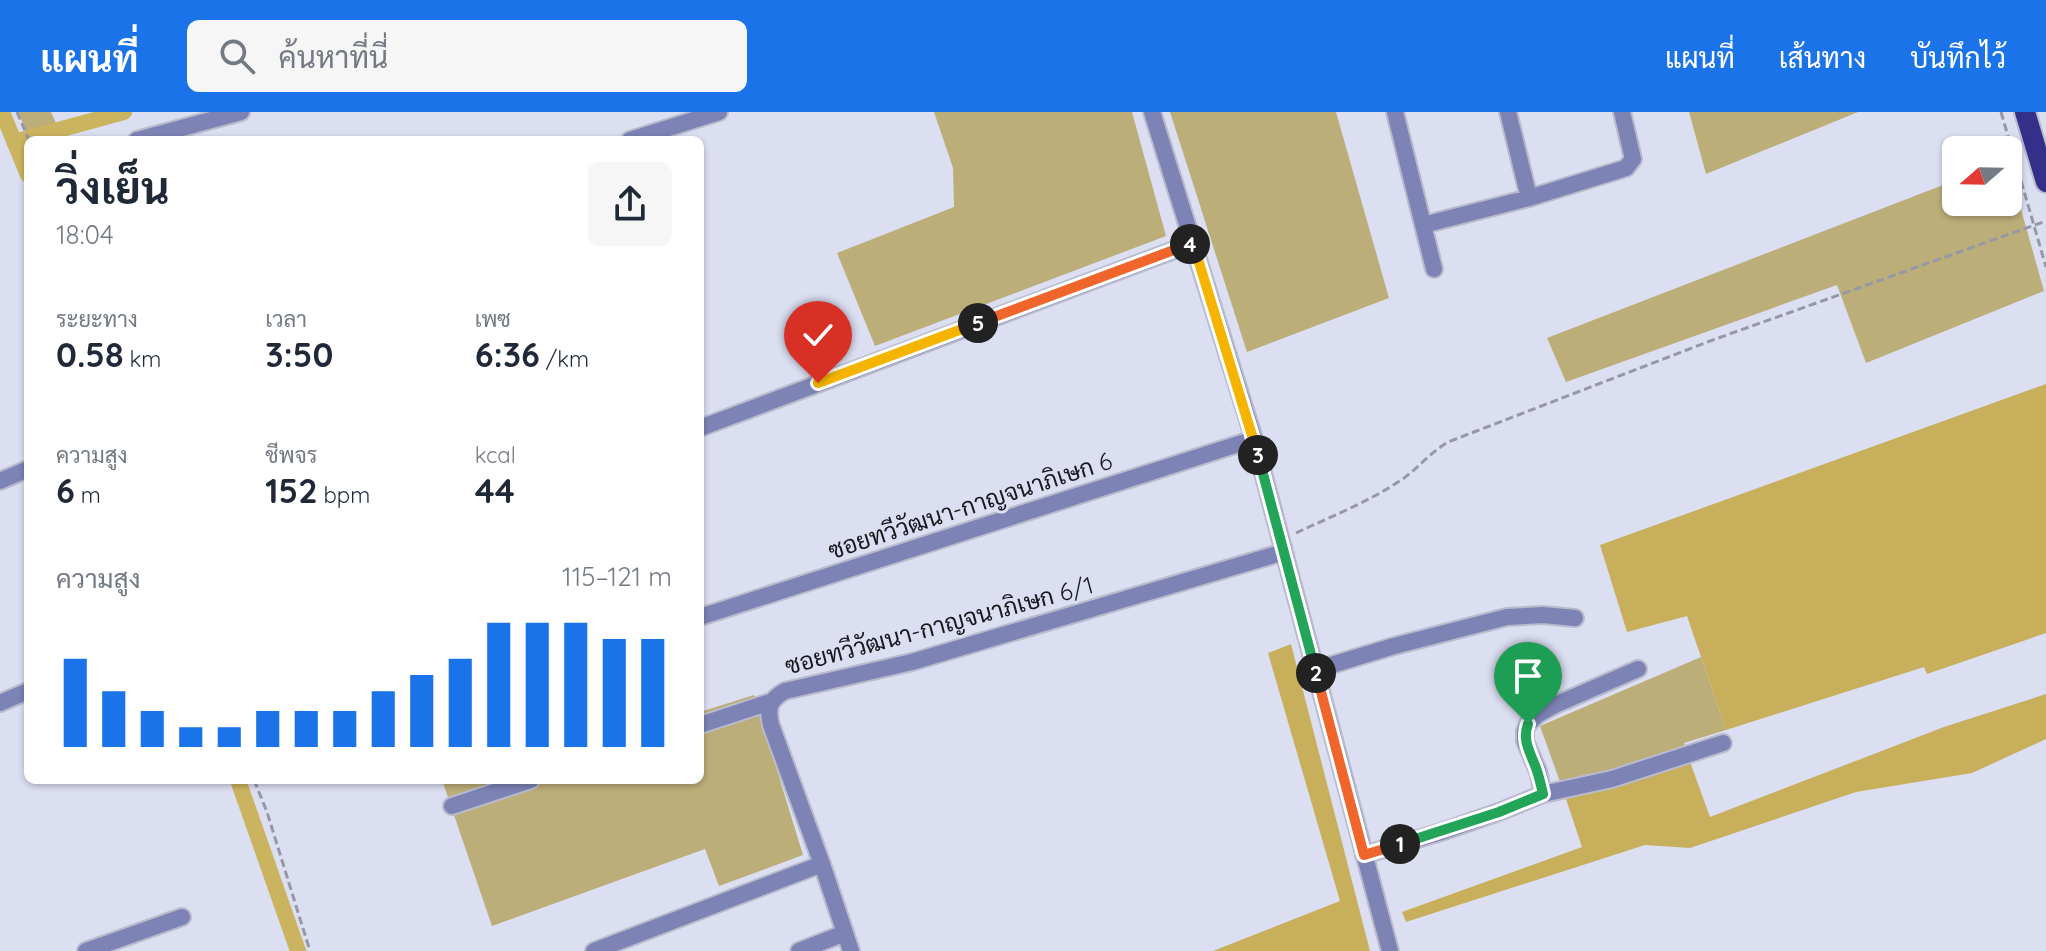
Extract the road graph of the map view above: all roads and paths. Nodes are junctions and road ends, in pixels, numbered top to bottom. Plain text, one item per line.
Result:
1 (17, 112) edge
2 (241, 112) edge
3 (719, 112) edge
4 (1152, 112) edge
5 (1395, 112) edge
6 (1508, 112) edge
7 (1622, 112) edge
8 (2001, 112) edge
9 (2025, 112) edge
10 (27, 136) edge
11 (152, 136) edge
12 (643, 136) edge
13 (2046, 182) edge
14 (1529, 198) junction
15 (2046, 221) edge
16 (1423, 225) junction
17 (2034, 226) junction
18 (1193, 243) junction
19 (2046, 267) edge
20 (1434, 269) dead end
21 (704, 426) edge
22 (1254, 439) junction
23 (24, 471) edge
24 (0, 481) edge
25 (1282, 546) junction
26 (704, 616) edge
27 (1575, 618) dead end
28 (1638, 669) dead end
29 (1315, 670) junction
30 (24, 693) edge
31 (770, 702) junction
32 (0, 703) edge
33 (704, 724) edge
34 (1723, 743) dead end
35 (256, 784) edge
36 (519, 784) edge
37 (1543, 794) junction
38 (452, 806) dead end
39 (1364, 855) junction
40 (822, 864) junction
41 (182, 917) dead end
42 (845, 933) junction
43 (86, 951) edge
44 (310, 951) edge
45 (594, 951) edge
46 (799, 951) edge
47 (851, 951) edge
48 (1390, 951) edge

1 - 10 path
2 - 11 street
3 - 12 street
4 - 18 street
5 - 16 street
6 - 14 street
7 - 14 street
8 - 17 path
9 - 13 main road
14 - 16 street
15 - 17 path
16 - 20 street
17 - 19 path
17 - 25 path
18 - 21 street
18 - 22 street
22 - 25 street
22 - 26 street, ซอยทวีวัฒนา-กาญจนาภิเษก 6
23 - 24 street
25 - 29 street
25 - 31 street, ซอยทวีวัฒนา-กาญจนาภิเษก 6/1
27 - 29 street
28 - 37 street
29 - 39 street
30 - 32 street
31 - 33 street
31 - 40 street, ซอยทวีวัฒนา-กาญจนาภิเษก 6/1
34 - 37 street
35 - 44 path
36 - 38 street
37 - 39 street
39 - 48 street
40 - 42 street, ซอยทวีวัฒนา-กาญจนาภิเษก 6/1
40 - 45 street
41 - 43 street
42 - 46 street
42 - 47 street, ซอยทวีวัฒนา-กาญจนาภิเษก 6/1

